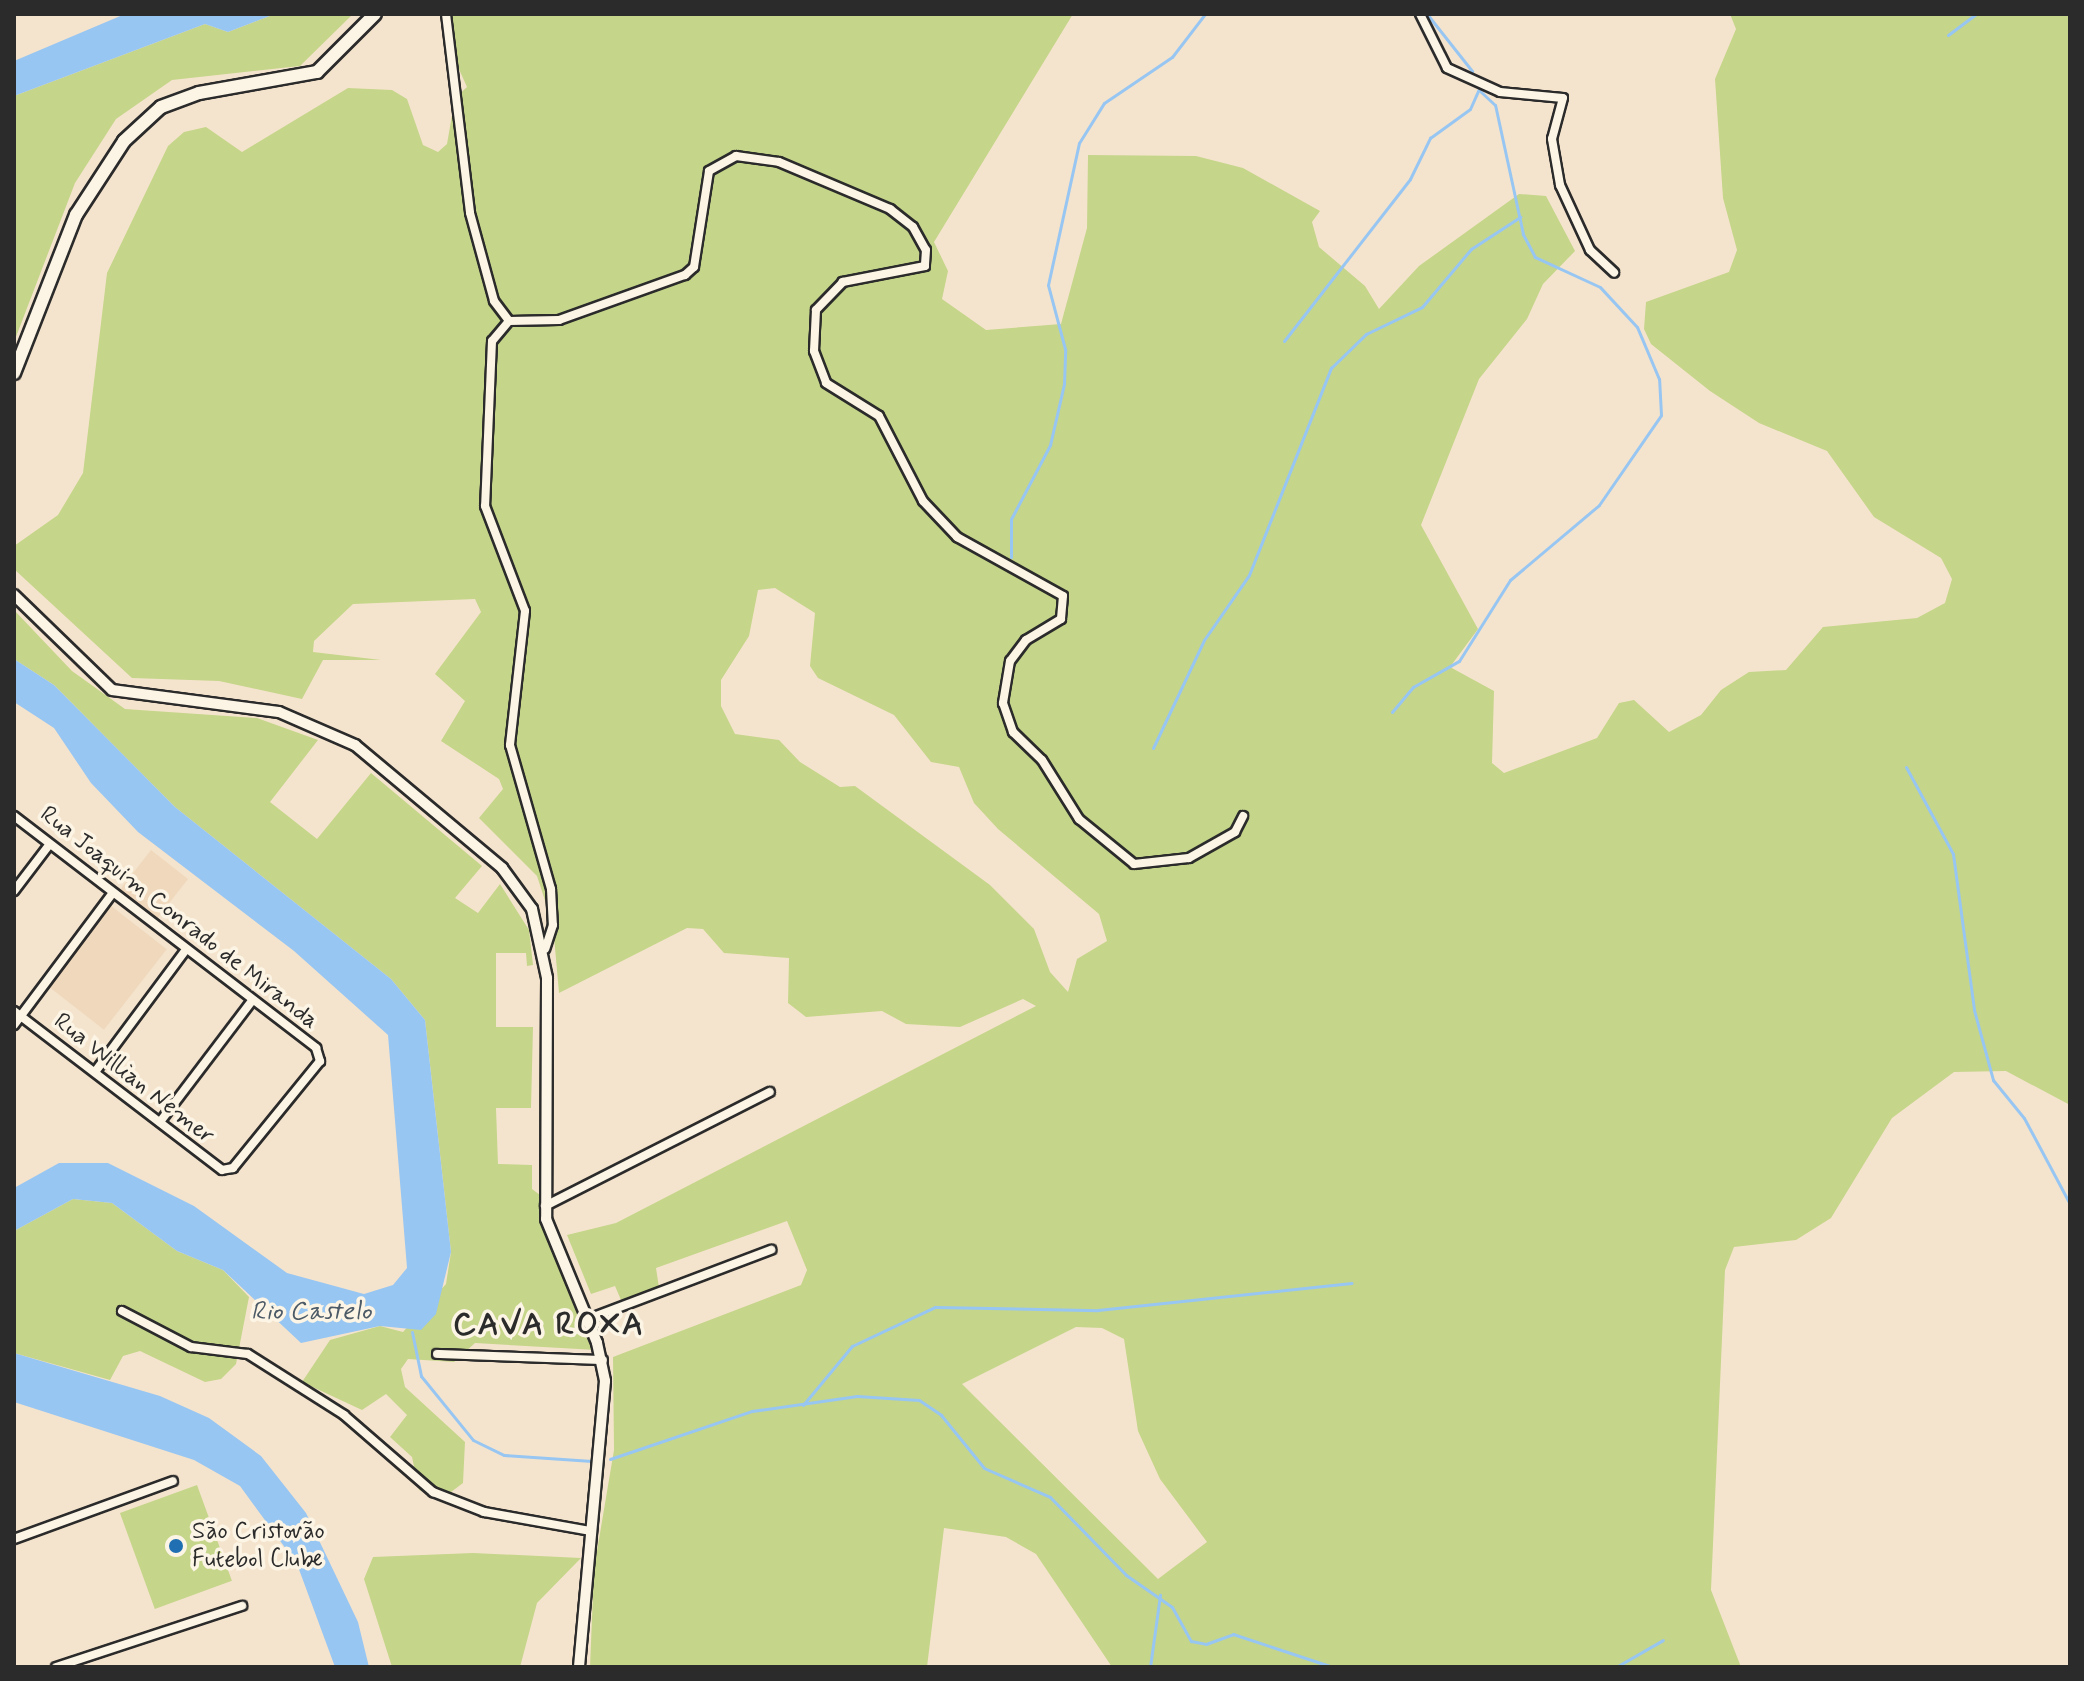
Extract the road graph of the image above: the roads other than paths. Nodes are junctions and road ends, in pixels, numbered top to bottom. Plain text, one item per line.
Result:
1 (375, 14) edge
2 (446, 14) edge
3 (1420, 14) edge
4 (1614, 272) dead end
5 (509, 321) junction
6 (14, 373) edge
7 (14, 595) edge
8 (14, 816) edge
9 (1243, 816) dead end
10 (49, 845) junction
11 (14, 891) edge
12 (112, 894) junction
13 (545, 949) junction
14 (185, 951) junction
15 (251, 1002) junction
16 (18, 1014) edge
17 (14, 1025) edge
18 (95, 1072) junction
19 (770, 1092) dead end
20 (160, 1122) junction
21 (233, 1168) joint
22 (545, 1206) junction
23 (771, 1250) dead end
24 (122, 1311) dead end
25 (588, 1319) junction
26 (437, 1354) dead end
27 (603, 1360) junction
28 (173, 1481) dead end
29 (591, 1531) junction
30 (14, 1539) edge
31 (242, 1606) dead end
32 (56, 1667) edge
33 (579, 1667) edge

1 - 6 main road
2 - 5 street
3 - 4 street
5 - 9 street
5 - 13 street
7 - 13 street
8 - 10 street, Rua Joaquim Conrado de Miranda
10 - 11 street
10 - 12 street, Rua Joaquim Conrado de Miranda
12 - 14 street, Rua Joaquim Conrado de Miranda
12 - 16 street
13 - 22 street
14 - 15 street, Rua Joaquim Conrado de Miranda
14 - 18 street
15 - 20 street
15 - 21 street, Rua Joaquim Conrado de Miranda
16 - 17 street
16 - 18 street, Rua Willian Nemer
18 - 20 street, Rua Willian Nemer
19 - 22 street
20 - 21 street, Rua Willian Nemer
22 - 25 street
23 - 25 street
24 - 29 street
25 - 27 street
26 - 27 street
27 - 29 street
28 - 30 street
29 - 33 street
31 - 32 street

